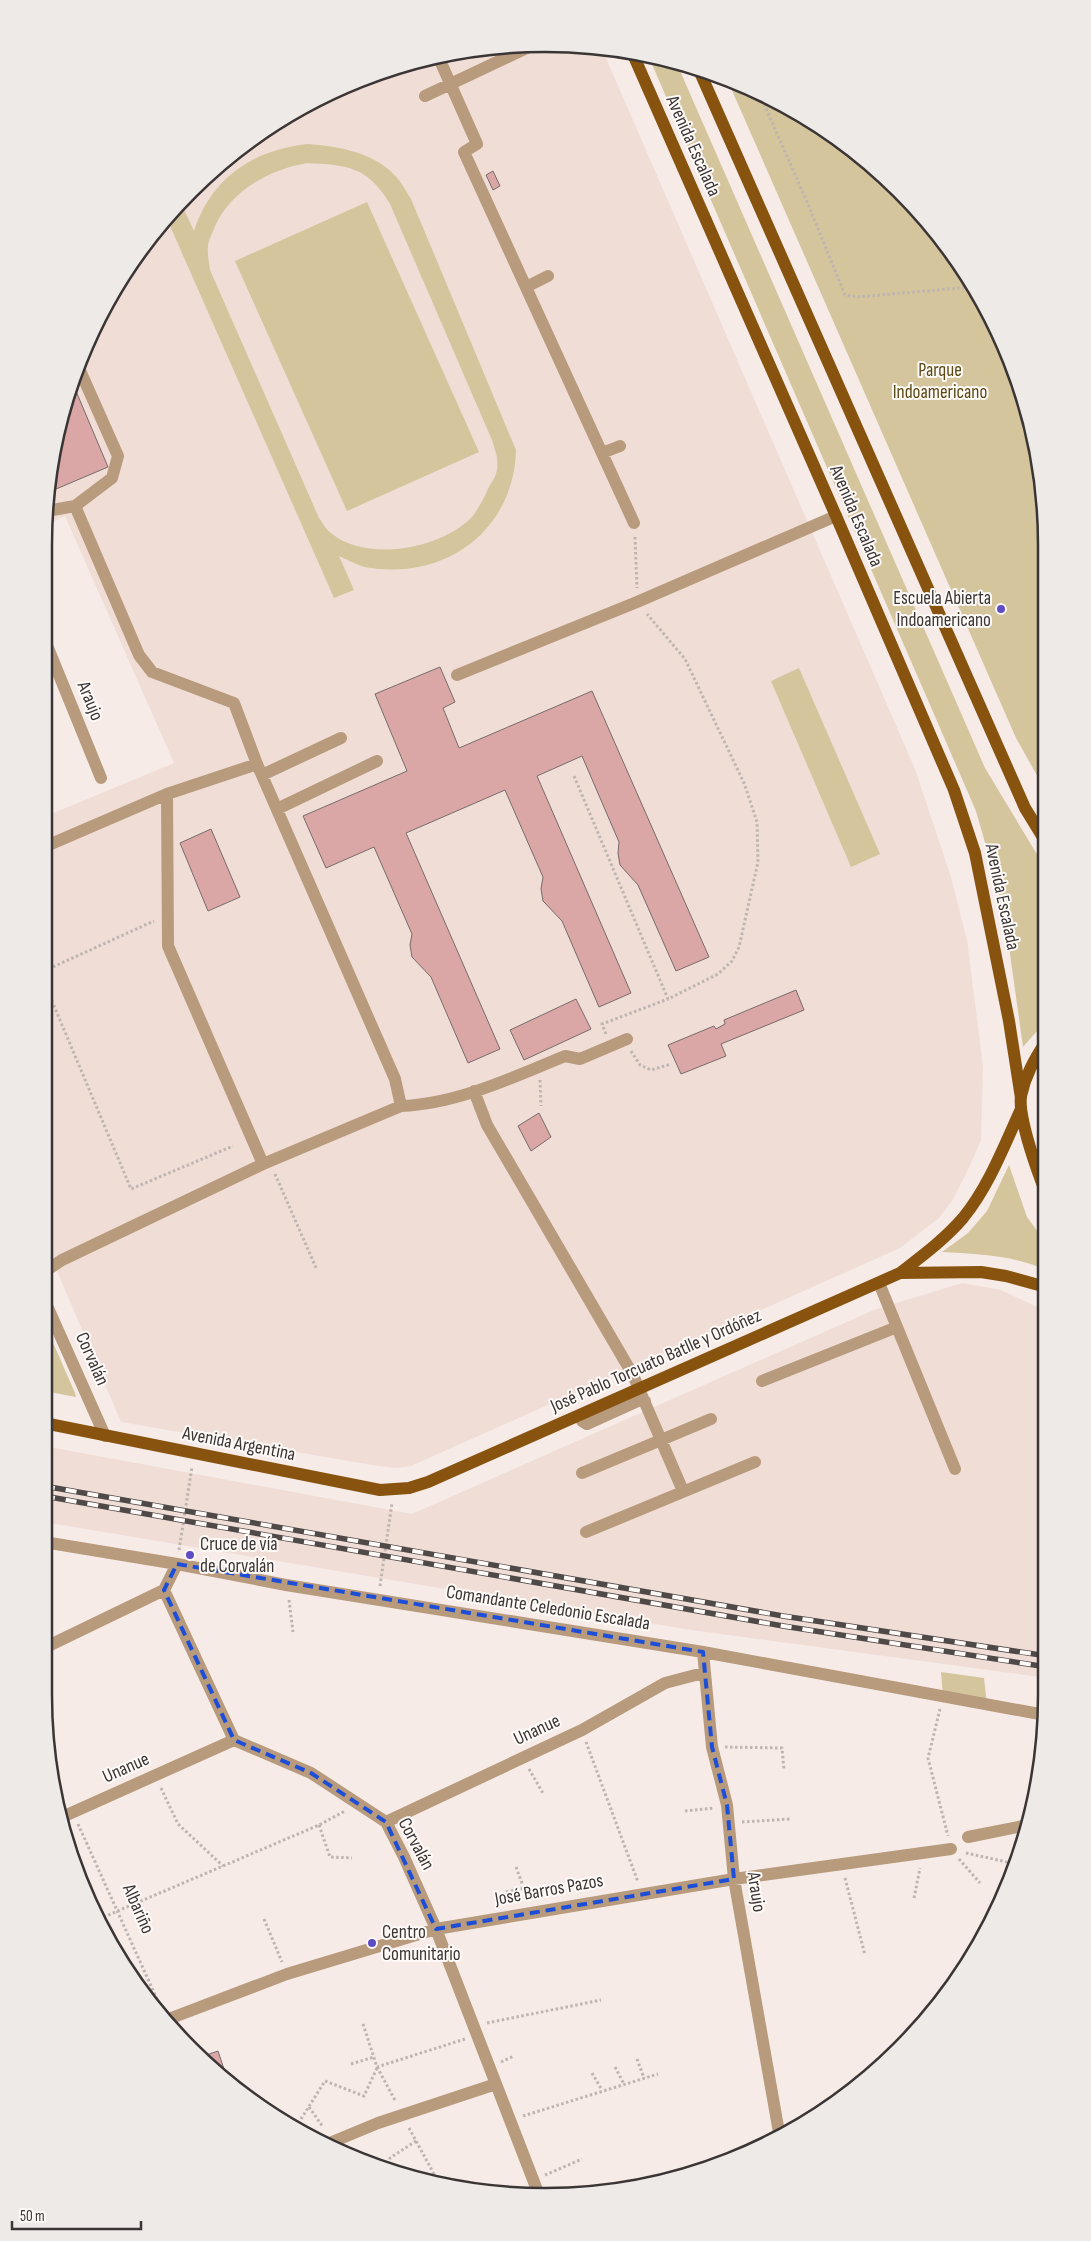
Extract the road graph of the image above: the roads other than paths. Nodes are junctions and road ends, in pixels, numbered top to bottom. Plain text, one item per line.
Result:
1 (514, 54) edge
2 (636, 61) edge
3 (441, 64) edge
4 (703, 79) edge
5 (450, 84) junction
6 (425, 96) dead end
7 (548, 276) dead end
8 (526, 287) junction
9 (83, 377) edge
10 (620, 446) dead end
11 (602, 453) junction
12 (75, 506) junction
13 (54, 509) edge
14 (836, 516) junction
15 (634, 523) road end
16 (52, 658) edge
17 (457, 675) dead end
18 (341, 738) dead end
19 (377, 760) dead end
20 (259, 770) junction
21 (101, 778) dead end
22 (167, 794) junction
23 (276, 809) junction
24 (1038, 830) edge
25 (52, 844) edge
26 (627, 1039) road end
27 (1038, 1054) edge
28 (474, 1090) junction
29 (1021, 1104) junction
30 (401, 1106) junction
31 (263, 1164) junction
32 (1038, 1172) edge
33 (52, 1267) edge
34 (900, 1274) junction
35 (879, 1283) junction
36 (1038, 1285) edge
37 (52, 1317) edge
38 (897, 1327) junction
39 (762, 1381) dead end
40 (642, 1395) junction
41 (711, 1419) dead end
42 (52, 1425) edge
43 (105, 1436) junction
44 (662, 1440) junction
45 (755, 1462) dead end
46 (955, 1469) dead end
47 (582, 1473) dead end
48 (428, 1482) joint
49 (683, 1492) junction
50 (586, 1532) dead end
51 (52, 1543) edge
52 (177, 1564) junction
53 (164, 1590) junction
54 (52, 1644) edge
55 (702, 1652) junction
56 (703, 1674) junction
57 (1037, 1714) edge
58 (234, 1740) junction
59 (67, 1815) edge
60 (386, 1822) junction
61 (1021, 1825) edge
62 (968, 1837) dead end
63 (951, 1849) road end
64 (734, 1879) junction
65 (436, 1929) junction
66 (173, 2018) edge
67 (496, 2084) junction
68 (779, 2130) edge
69 (334, 2141) edge
70 (536, 2188) edge

1 - 5 street
2 - 14 main road, Avenida Escalada
3 - 5 street
4 - 24 main road, Avenida Escalada
5 - 6 street
5 - 8 street
7 - 8 street
8 - 11 street
9 - 12 street
10 - 11 street
11 - 15 street
12 - 13 street
12 - 20 street
14 - 17 street
14 - 29 main road, Avenida Escalada
16 - 21 street, Araujo
18 - 20 street
19 - 23 street
20 - 22 street
20 - 23 street
22 - 25 street
22 - 31 street
23 - 30 street
26 - 28 street
27 - 29 main road, José Pablo Torcuato Batlle y Ordóñez
28 - 30 street
28 - 40 street
29 - 32 main road, Avenida Escalada
29 - 34 main road, José Pablo Torcuato Batlle y Ordóñez
30 - 31 street
31 - 33 street
34 - 35 main road, José Pablo Torcuato Batlle y Ordóñez
34 - 36 main road, José Pablo Torcuato Batlle y Ordóñez
35 - 38 street
35 - 40 main road, José Pablo Torcuato Batlle y Ordóñez
37 - 43 street, Corvalán
38 - 39 street
38 - 46 street
40 - 44 street
40 - 48 main road, José Pablo Torcuato Batlle y Ordóñez
41 - 44 street
42 - 43 main road, Avenida Argentina
43 - 48 main road, Avenida Argentina
44 - 47 street
44 - 49 street
45 - 49 street
49 - 50 street
51 - 52 street, Comandante Celedonio Escalada
52 - 53 street
52 - 55 street, Comandante Celedonio Escalada
53 - 54 street
53 - 58 street
55 - 56 street, Araujo
55 - 57 street, Comandante Celedonio Escalada
56 - 60 street, Unanue
56 - 64 street, Araujo
58 - 59 street, Unanue
58 - 60 street, Corvalán
60 - 65 street, Corvalán
61 - 62 street
63 - 64 street, José Barros Pazos
64 - 65 street, José Barros Pazos
64 - 68 street, Araujo
65 - 66 street, José Barros Pazos
65 - 67 street, Corvalán
67 - 69 street
67 - 70 street, Corvalán

